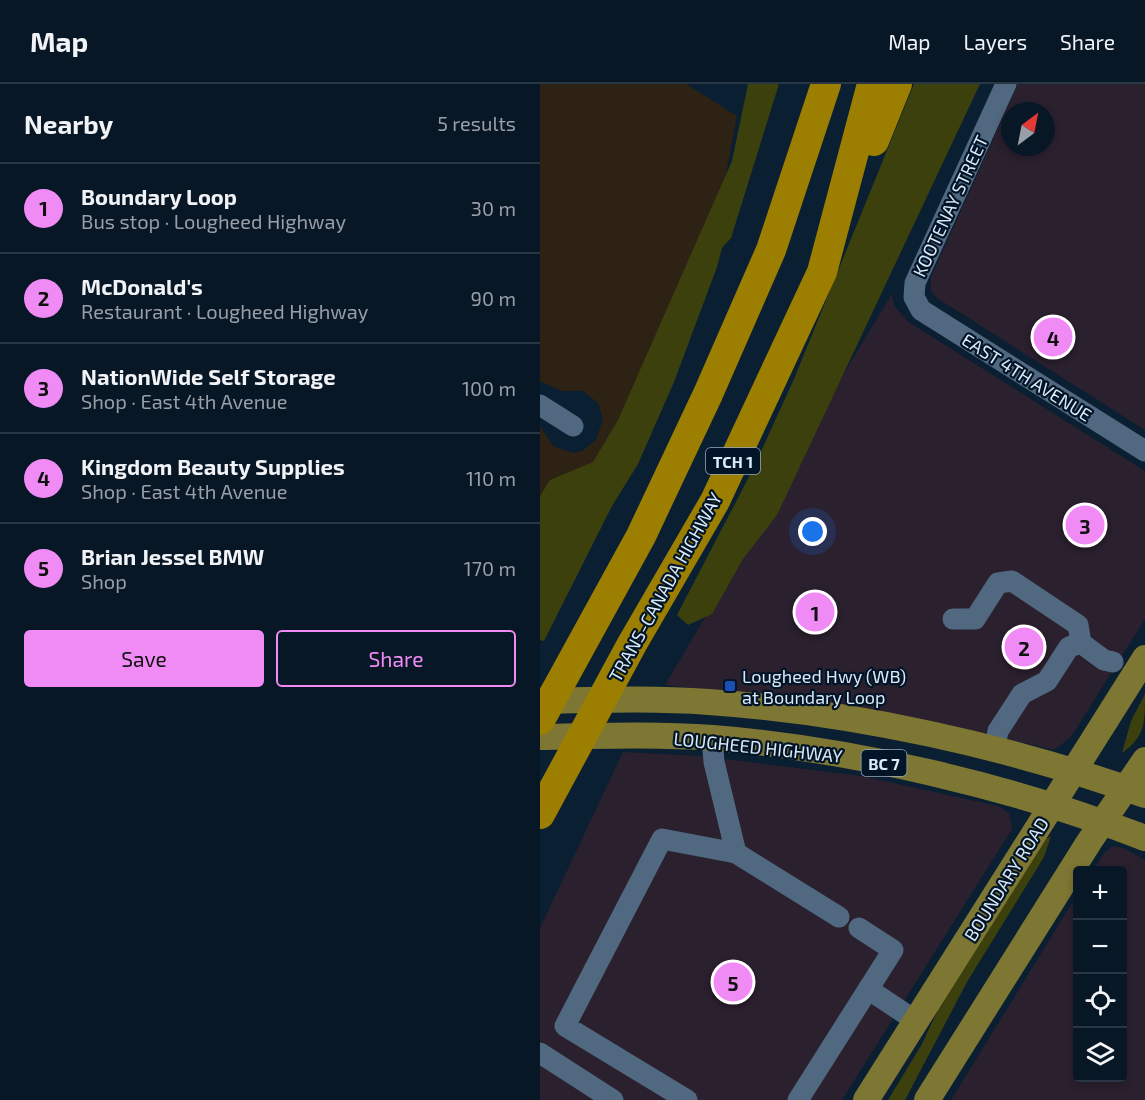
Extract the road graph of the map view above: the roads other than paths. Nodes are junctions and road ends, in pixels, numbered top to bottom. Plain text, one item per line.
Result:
1 (809, 84) edge
2 (826, 84) edge
3 (872, 84) edge
4 (897, 84) edge
5 (1006, 84) edge
6 (771, 250) junction
7 (822, 272) junction
8 (914, 297) joint
9 (540, 405) edge
10 (573, 426) dead end
11 (1145, 451) edge
12 (953, 619) dead end
13 (1080, 643) junction
14 (1145, 658) edge
15 (1113, 662) dead end
16 (540, 701) edge
17 (540, 720) edge
18 (540, 737) edge
19 (712, 738) junction
20 (994, 751) junction
21 (1145, 760) edge
22 (1073, 773) junction
23 (1135, 792) edge
24 (545, 805) edge
25 (1051, 807) junction
26 (1102, 824) junction
27 (1145, 838) edge
28 (736, 853) junction
29 (839, 917) dead end
30 (859, 928) dead end
31 (868, 989) junction
32 (916, 1021) junction
33 (540, 1053) edge
34 (613, 1100) edge
35 (687, 1100) edge
36 (798, 1100) edge
37 (866, 1100) edge
38 (927, 1100) edge

1 - 6 highway
2 - 6 highway, TCH 1
3 - 7 highway, TRANS-CANADA HIGHWAY / TCH 1
4 - 7 highway
5 - 8 street, KOOTENAY STREET
6 - 17 highway, TCH 1
7 - 24 highway, TRANS-CANADA HIGHWAY / TCH 1
8 - 11 street, EAST 4TH AVENUE
9 - 10 street
12 - 13 street
13 - 15 street
13 - 20 street
14 - 22 main road, BOUNDARY ROAD
16 - 20 main road, LOUGHEED HIGHWAY / BC 7
18 - 19 main road, LOUGHEED HIGHWAY / BC 7
19 - 25 main road, LOUGHEED HIGHWAY / BC 7
19 - 28 street
20 - 22 main road, LOUGHEED HIGHWAY / BC 7
21 - 23 main road
22 - 23 main road, LOUGHEED HIGHWAY / BC 7
22 - 25 main road, BOUNDARY ROAD
23 - 26 main road
25 - 26 main road, LOUGHEED HIGHWAY / BC 7
25 - 32 main road, BOUNDARY ROAD
26 - 27 main road, LOUGHEED HIGHWAY / BC 7
26 - 38 main road
28 - 29 street
28 - 35 street
30 - 31 street
31 - 32 street
31 - 36 street
32 - 37 main road, BOUNDARY ROAD
33 - 34 street

